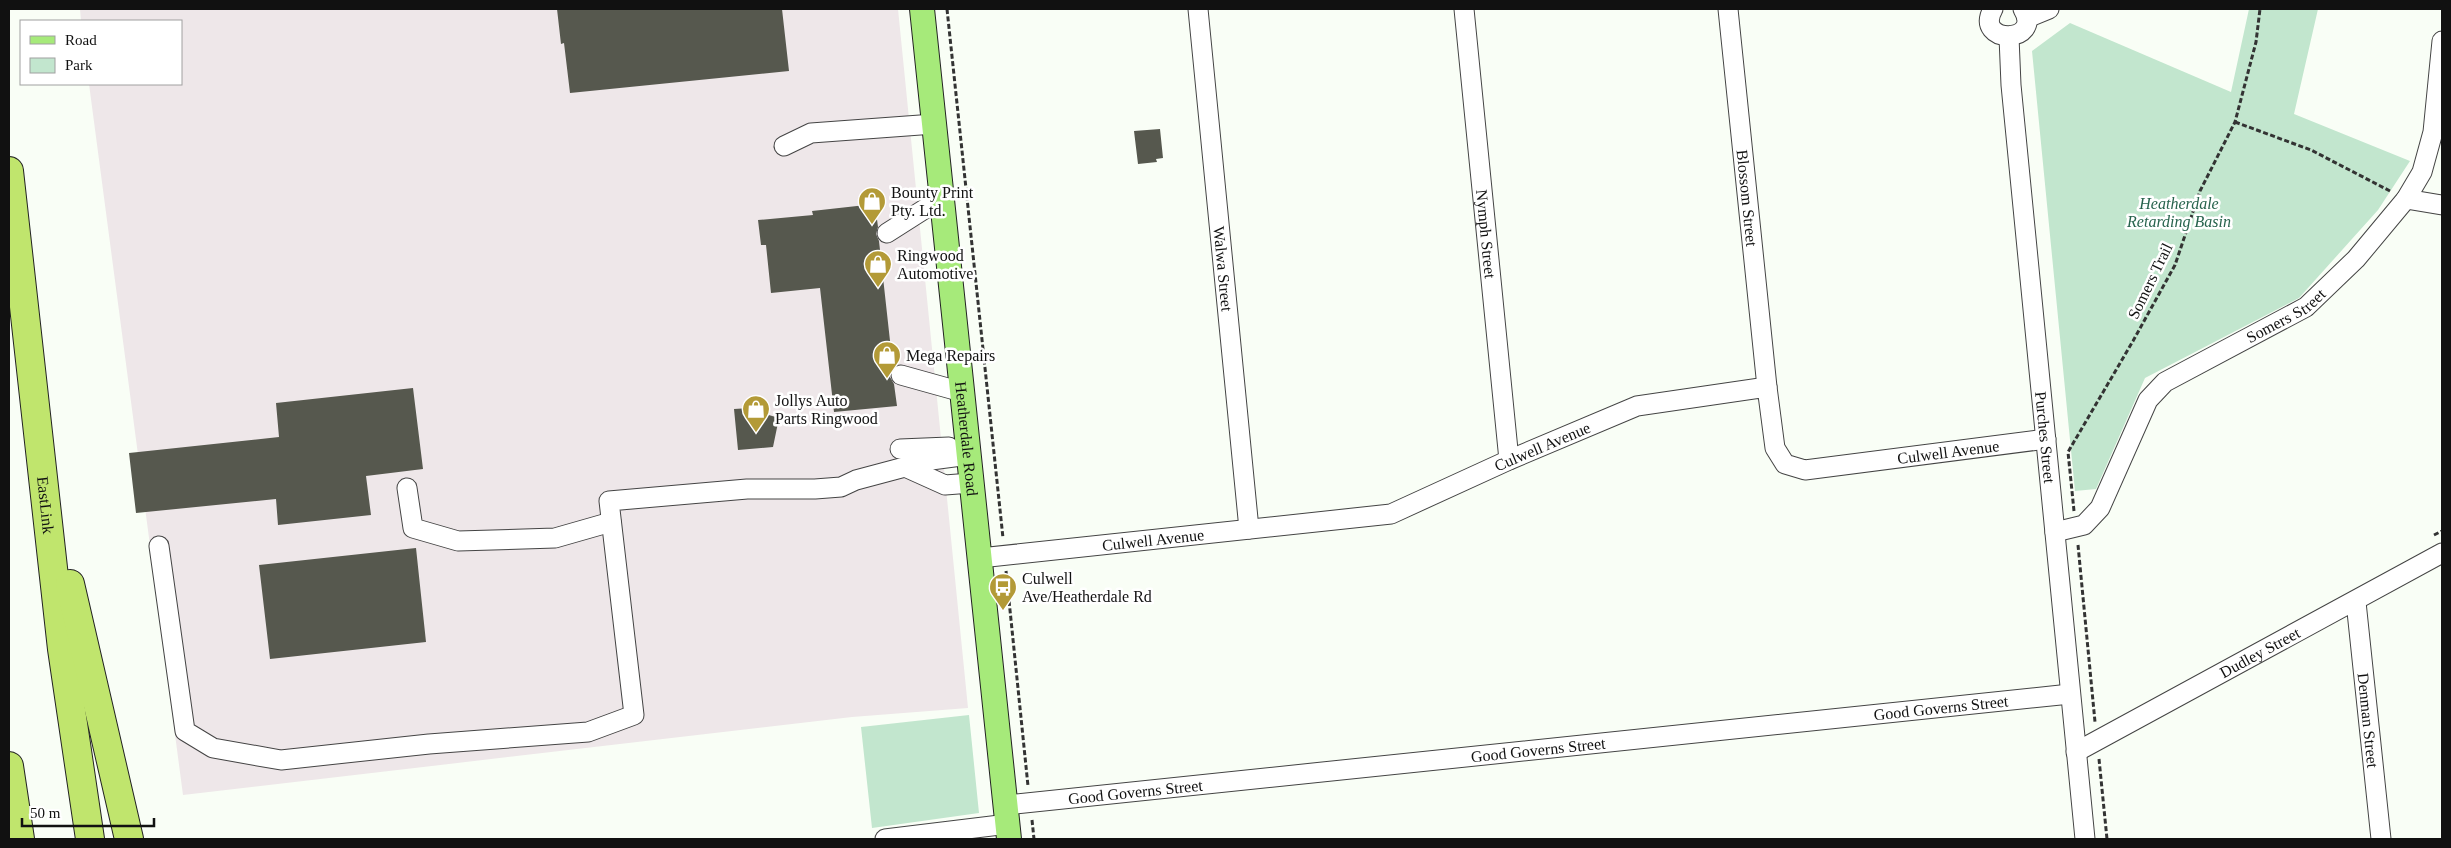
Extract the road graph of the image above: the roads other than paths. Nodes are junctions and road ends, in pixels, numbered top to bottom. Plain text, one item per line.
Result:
1 (922, 9) edge
2 (1198, 9) edge
3 (1464, 9) edge
4 (1728, 9) edge
5 (1993, 9) edge
6 (2049, 9) edge
7 (2025, 13) edge
8 (2009, 37) junction
9 (2442, 41) edge
10 (934, 124) junction
11 (784, 146) dead end
12 (9, 171) edge
13 (942, 198) junction
14 (2406, 199) junction
15 (2442, 205) edge
16 (887, 233) dead end
17 (901, 375) dead end
18 (1767, 387) junction
19 (962, 392) junction
20 (2046, 439) junction
21 (968, 450) junction
22 (40, 451) junction
23 (902, 458) junction
24 (1509, 460) junction
25 (971, 483) junction
26 (407, 488) dead end
27 (611, 522) junction
28 (1249, 529) junction
29 (2055, 532) junction
30 (159, 546) dead end
31 (2442, 553) edge
32 (980, 558) junction
33 (2356, 602) junction
34 (2070, 694) junction
35 (2076, 752) junction
36 (9, 766) edge
37 (1008, 823) edge
38 (20, 839) edge
39 (90, 839) edge
40 (129, 839) edge
41 (885, 839) edge
42 (2085, 839) edge
43 (2381, 839) edge

1 - 10 main road, Heatherdale Road
2 - 28 street, Walwa Street
3 - 24 street, Nymph Street
4 - 18 street, Blossom Street
5 - 8 street
6 - 7 street
7 - 8 street
8 - 20 street, Purches Street
9 - 14 street, Somers Street
10 - 11 street
10 - 13 main road, Heatherdale Road
12 - 22 highway, EastLink
13 - 16 street
13 - 19 main road, Heatherdale Road
14 - 15 street
14 - 29 street, Somers Street
17 - 19 street
18 - 20 street, Culwell Avenue
18 - 24 street, Culwell Avenue
19 - 21 main road, Heatherdale Road
20 - 29 street, Purches Street
21 - 23 street
21 - 25 main road, Heatherdale Road
22 - 39 highway, EastLink
22 - 40 highway
23 - 25 street
23 - 27 street
24 - 28 street, Culwell Avenue
25 - 32 main road, Heatherdale Road
26 - 27 street
27 - 30 street
28 - 32 street, Culwell Avenue
29 - 34 street, Purches Street
31 - 33 street, Dudley Street
32 - 37 main road, Heatherdale Road
33 - 35 street, Dudley Street
33 - 43 street, Denman Street
34 - 35 street, Purches Street
34 - 37 street, Good Governs Street
35 - 42 street, Purches Street
36 - 38 highway
37 - 41 street, Good Governs Street

